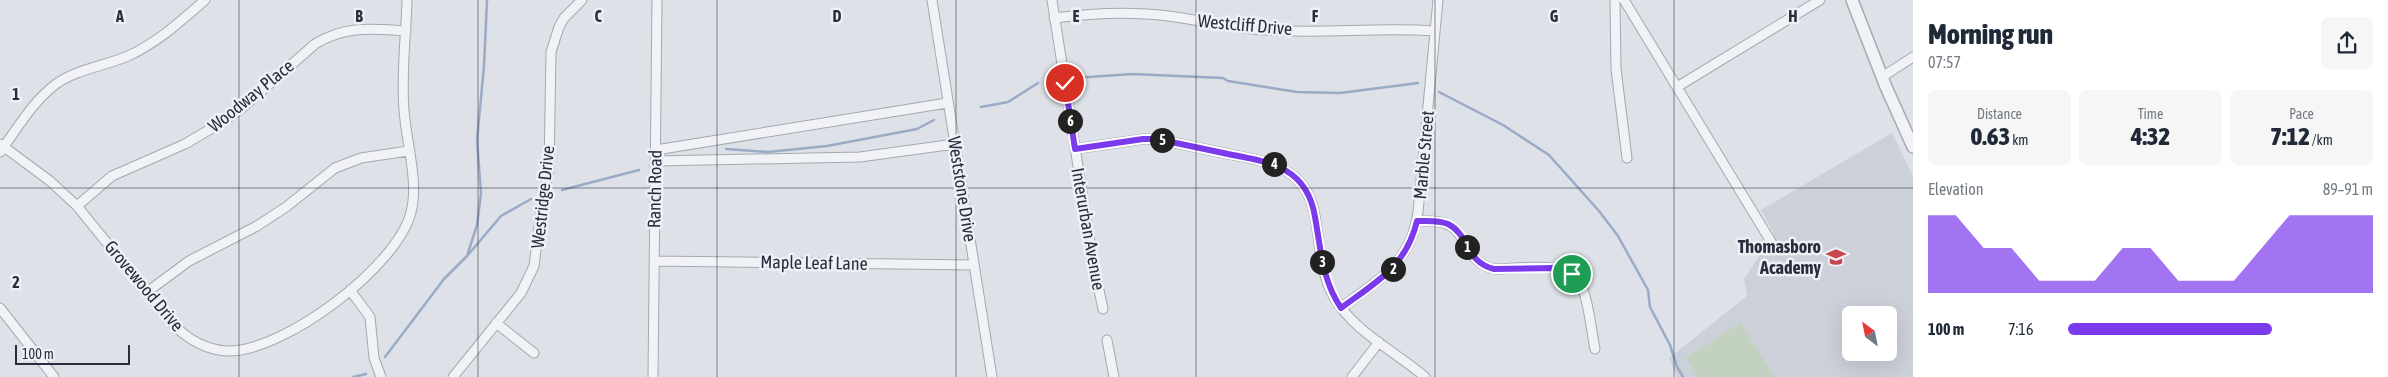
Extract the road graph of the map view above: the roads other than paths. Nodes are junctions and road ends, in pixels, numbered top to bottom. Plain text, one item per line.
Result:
1 (205, 0) edge
2 (408, 0) edge
3 (582, 0) edge
4 (657, 0) edge
5 (932, 0) edge
6 (1052, 0) edge
7 (1438, 0) edge
8 (1614, 0) edge
9 (1624, 0) edge
10 (1820, 0) edge
11 (1852, 0) edge
12 (1054, 18) junction
13 (406, 31) junction
14 (1435, 31) junction
15 (1913, 57) edge
16 (1882, 77) junction
17 (1677, 87) junction
18 (947, 103) junction
19 (955, 144) junction
20 (1, 147) edge
21 (1913, 147) edge
22 (1075, 149) junction
23 (656, 150) junction
24 (408, 151) junction
25 (1627, 158) dead end
26 (655, 161) junction
27 (77, 206) junction
28 (1417, 221) junction
29 (1772, 245) dead end
30 (654, 261) junction
31 (974, 265) junction
32 (350, 290) junction
33 (147, 292) junction
34 (0, 308) edge
35 (1341, 308) junction
36 (1103, 309) dead end
37 (496, 323) junction
38 (1107, 340) dead end
39 (1379, 342) junction
40 (1595, 348) dead end
41 (534, 353) dead end
42 (54, 377) edge
43 (381, 377) edge
44 (453, 377) edge
45 (653, 377) edge
46 (992, 377) edge
47 (1114, 377) edge
48 (1352, 377) edge
49 (1424, 377) edge

1 - 20 street
2 - 13 street, Grovewood Drive
3 - 37 street, Westridge Drive
4 - 23 street, Ranch Road
5 - 18 street, Weststone Drive
6 - 12 street, Interurban Avenue
7 - 14 street, Marble Street
8 - 25 street
9 - 17 street
10 - 17 street
11 - 16 street
12 - 14 street, Westcliff Drive
12 - 22 street, Interurban Avenue
13 - 24 street, Grovewood Drive
13 - 27 street, Woodway Place
14 - 28 street, Marble Street
15 - 16 street
16 - 21 street
17 - 29 street
18 - 19 street, Weststone Drive
18 - 23 street
19 - 26 street
19 - 31 street, Weststone Drive
20 - 27 street, Grovewood Drive
22 - 35 street
22 - 36 street, Interurban Avenue
23 - 26 street, Ranch Road
24 - 32 street, Grovewood Drive
24 - 33 street
26 - 30 street, Ranch Road
27 - 33 street, Grovewood Drive
28 - 35 street, Marble Street
28 - 40 street
30 - 31 street, Maple Leaf Lane
30 - 45 street, Ranch Road
31 - 46 street, Weststone Drive
32 - 33 street, Grovewood Drive
32 - 43 street
34 - 42 street
35 - 39 street
37 - 41 street
37 - 44 street, Westridge Drive
38 - 47 street
39 - 48 street
39 - 49 street

